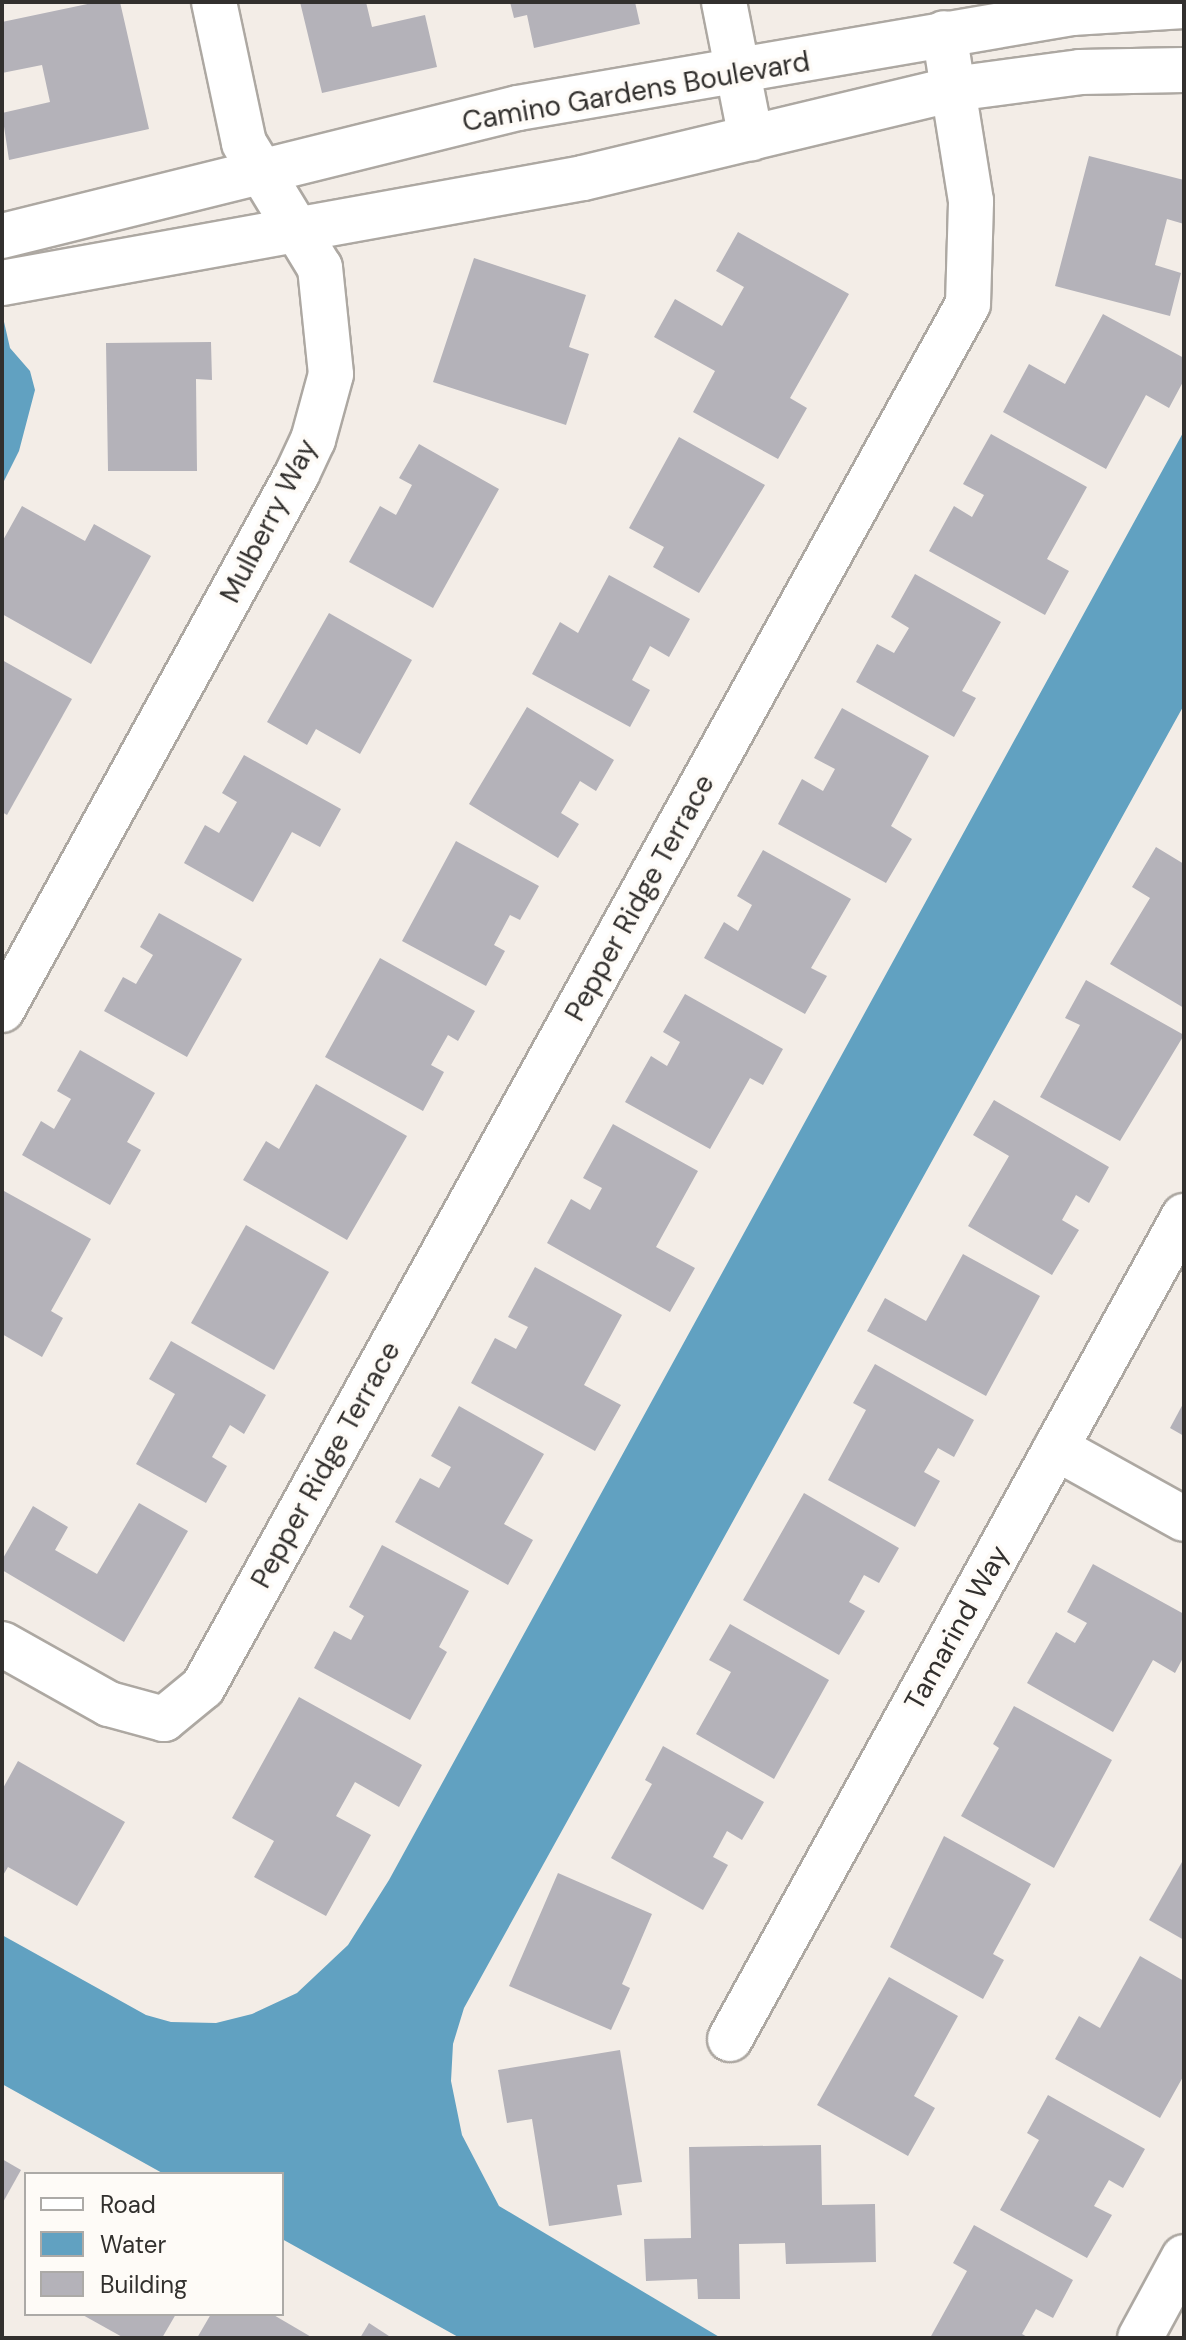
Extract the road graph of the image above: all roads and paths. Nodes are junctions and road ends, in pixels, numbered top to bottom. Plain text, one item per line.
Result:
1 (214, 2) edge
2 (724, 2) edge
3 (1184, 6) edge
4 (944, 33) junction
5 (1184, 70) edge
6 (738, 73) junction
7 (953, 89) junction
8 (751, 138) junction
9 (263, 174) junction
10 (297, 229) junction
11 (11, 234) edge
12 (17, 280) edge
13 (2, 1010) edge
14 (1184, 1216) edge
15 (1056, 1448) junction
16 (1184, 1519) edge
17 (2, 1644) edge
18 (730, 2039) dead end
19 (1184, 2257) edge
20 (1140, 2338) edge

1 - 9 street, Mulberry Way
2 - 6 street
3 - 4 street, Camino Gardens Boulevard
4 - 6 street, Camino Gardens Boulevard
4 - 7 street, Pepper Ridge Terrace
5 - 7 street
6 - 8 street
6 - 9 street, Camino Gardens Boulevard
7 - 8 street
7 - 17 street, Pepper Ridge Terrace
8 - 10 street
9 - 10 street, Mulberry Way
9 - 11 street, Camino Gardens Boulevard
10 - 12 street
10 - 13 street, Mulberry Way
14 - 15 street, Tamarind Way
15 - 16 street
15 - 18 street, Tamarind Way
19 - 20 street

